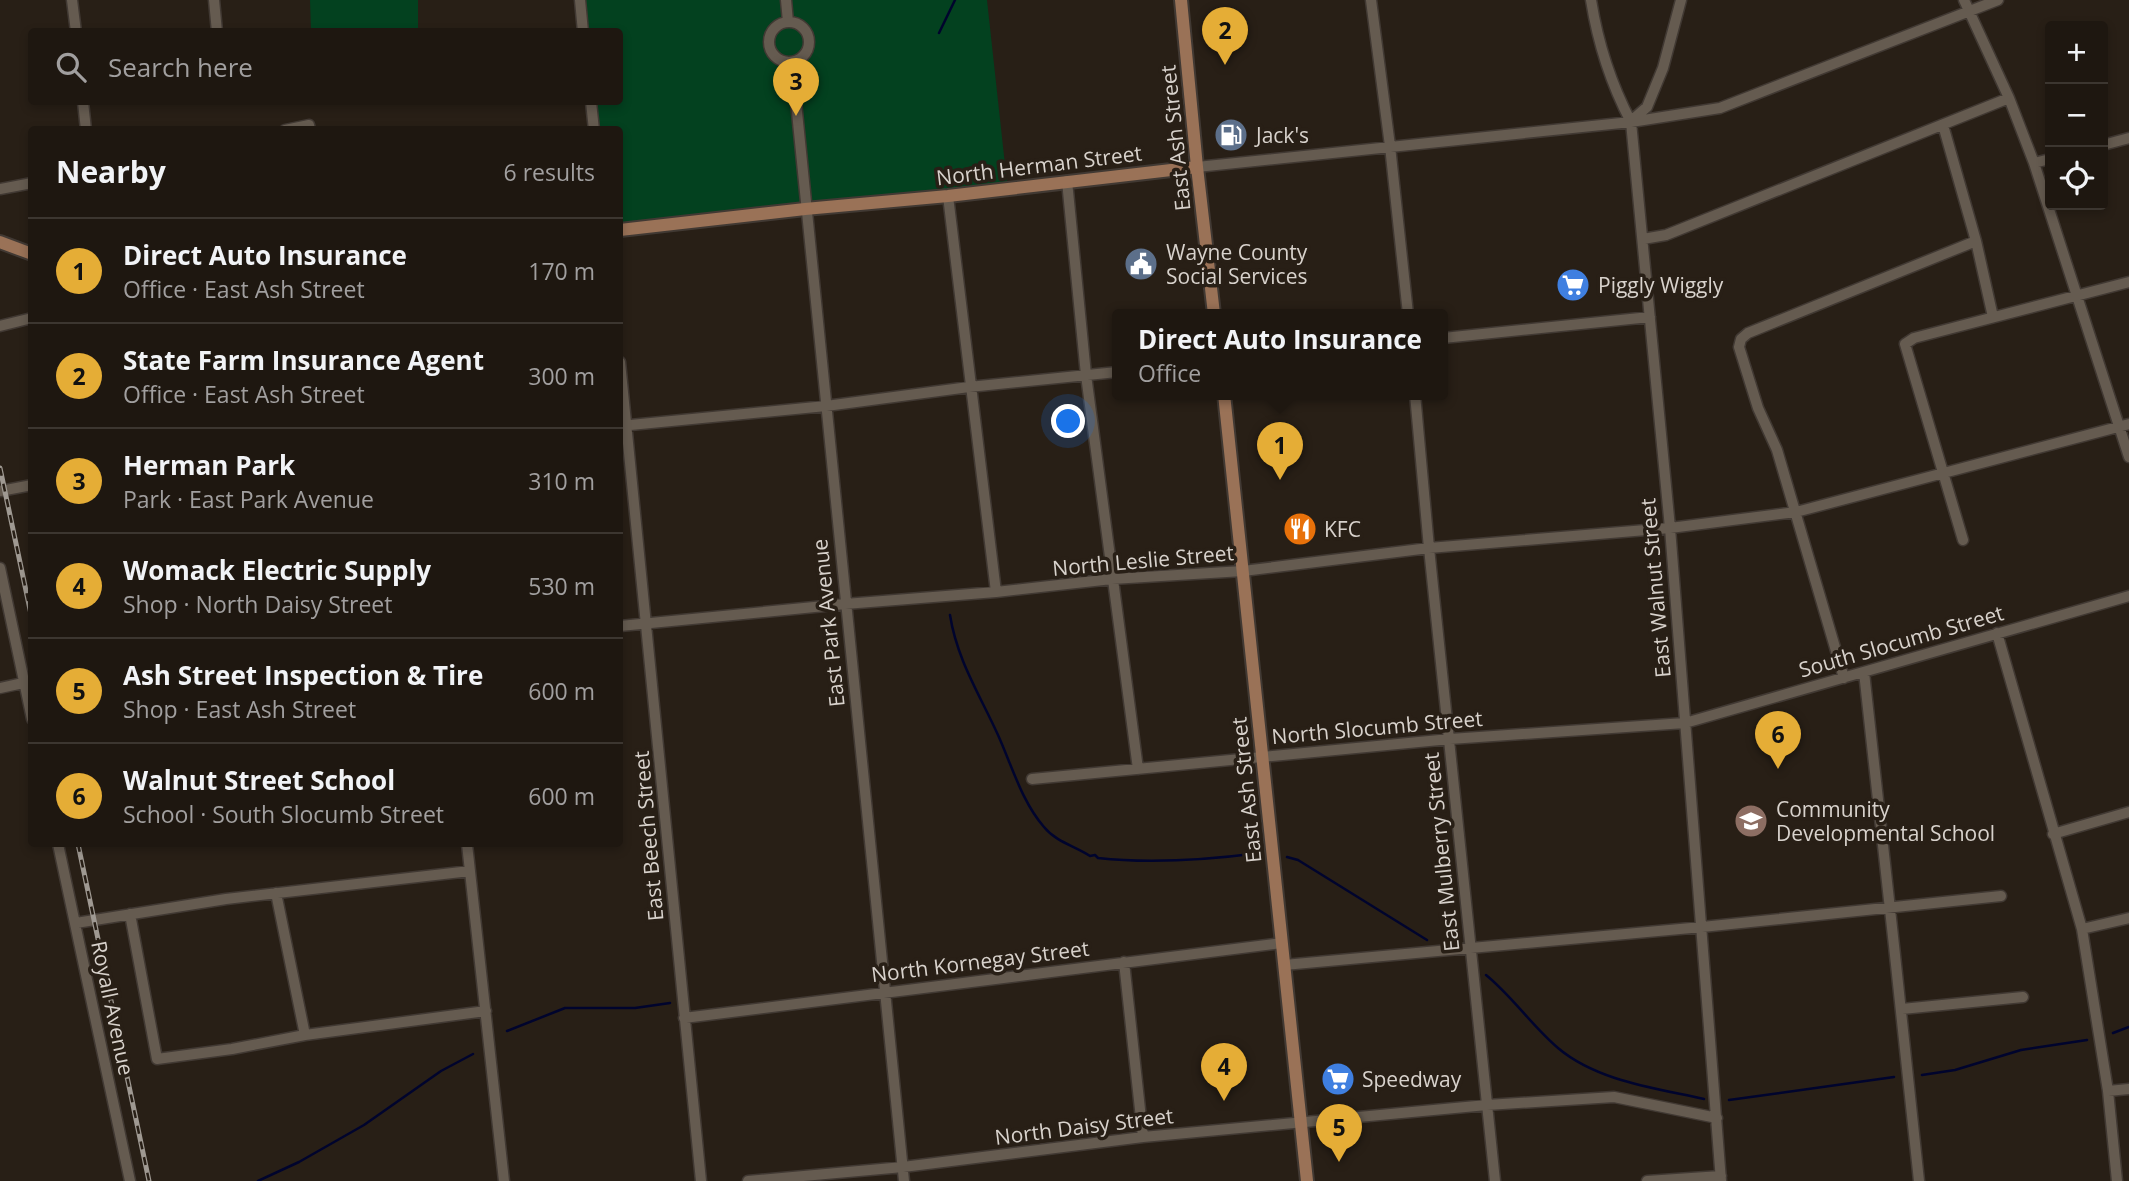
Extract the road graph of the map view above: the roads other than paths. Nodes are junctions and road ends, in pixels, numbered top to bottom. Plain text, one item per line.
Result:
1 (72, 0) edge
2 (214, 0) edge
3 (580, 0) edge
4 (786, 0) edge
5 (1181, 0) edge
6 (1371, 0) edge
7 (1591, 0) edge
8 (1681, 0) edge
9 (1964, 0) edge
10 (1998, 0) edge
11 (1969, 12) junction
12 (788, 22) junction
13 (76, 28) edge
14 (217, 28) edge
15 (583, 28) edge
16 (792, 62) junction
17 (2008, 98) junction
18 (83, 105) edge
19 (591, 105) edge
20 (1631, 122) junction
21 (1943, 125) junction
22 (86, 126) edge
23 (594, 126) edge
24 (2129, 138) edge
25 (2108, 144) edge
26 (1390, 146) junction
27 (2045, 160) edge
28 (2034, 163) junction
29 (1196, 167) junction
30 (1067, 181) junction
31 (28, 184) edge
32 (0, 189) edge
33 (948, 196) junction
34 (806, 209) junction
35 (623, 230) edge
36 (1643, 239) junction
37 (1976, 241) junction
38 (0, 242) edge
39 (28, 252) edge
40 (2129, 282) edge
41 (2076, 296) junction
42 (1213, 309) edge
43 (1407, 309) edge
44 (1650, 317) junction
45 (1993, 317) junction
46 (28, 319) edge
47 (0, 326) edge
48 (1448, 337) edge
49 (1112, 372) edge
50 (1086, 375) junction
51 (970, 387) junction
52 (1225, 400) edge
53 (1416, 400) edge
54 (826, 406) junction
55 (623, 425) edge
56 (2124, 425) edge
57 (2129, 457) edge
58 (1942, 474) junction
59 (28, 486) edge
60 (0, 491) edge
61 (1796, 512) junction
62 (1670, 527) junction
63 (1963, 540) dead end
64 (1429, 548) junction
65 (0, 568) edge
66 (1243, 571) junction
67 (1112, 579) junction
68 (996, 592) junction
69 (2129, 596) edge
70 (845, 604) junction
71 (647, 624) junction
72 (623, 626) edge
73 (1997, 633) junction
74 (1864, 672) junction
75 (1843, 678) junction
76 (23, 683) junction
77 (0, 688) edge
78 (28, 703) edge
79 (1685, 723) junction
80 (1450, 738) junction
81 (1262, 756) junction
82 (1138, 769) junction
83 (1032, 779) dead end
84 (2129, 812) edge
85 (2053, 834) junction
86 (59, 847) edge
87 (467, 847) edge
88 (470, 871) junction
89 (276, 894) junction
90 (2001, 896) dead end
91 (1889, 907) junction
92 (131, 914) junction
93 (2129, 918) edge
94 (76, 923) junction
95 (1702, 927) junction
96 (2082, 929) junction
97 (1282, 943) junction
98 (1470, 947) junction
99 (1124, 962) junction
100 (1284, 965) junction
101 (885, 992) junction
102 (2023, 997) dead end
103 (1902, 1009) junction
104 (486, 1011) junction
105 (684, 1017) junction
106 (305, 1035) junction
107 (2129, 1089) edge
108 (2108, 1091) junction
109 (1486, 1105) junction
110 (1717, 1118) junction
111 (1301, 1124) junction
112 (1143, 1137) junction
113 (903, 1167) junction
114 (1721, 1178) edge
115 (130, 1181) edge
116 (504, 1181) edge
117 (701, 1181) edge
118 (748, 1181) edge
119 (904, 1181) edge
120 (1307, 1181) edge
121 (1495, 1181) edge
122 (1647, 1181) edge
123 (1919, 1181) edge
124 (2117, 1181) edge

1 - 13 street
2 - 14 street
3 - 15 street
4 - 12 street
5 - 29 main road, East Ash Street
6 - 26 street
7 - 20 street, East Walnut Street
8 - 20 street
9 - 11 street
10 - 11 street, North Herman Street
11 - 17 street
11 - 20 street, North Herman Street
12 - 16 street
12 - 16 street
16 - 34 street, East Park Avenue
17 - 21 street
17 - 28 street
18 - 22 street
19 - 23 street
20 - 26 street, North Herman Street
20 - 36 street, East Walnut Street
21 - 36 street
21 - 37 street
24 - 25 street
26 - 29 street, North Herman Street
26 - 43 street
27 - 28 street
28 - 41 street
29 - 30 main road, North Herman Street
29 - 42 main road, East Ash Street
30 - 33 main road, North Herman Street
30 - 50 street
31 - 32 street
33 - 34 main road, North Herman Street
33 - 51 street
34 - 35 main road, North Herman Street
34 - 54 street, East Park Avenue
36 - 44 street, East Walnut Street
37 - 45 street
37 - 61 street
38 - 39 main road
40 - 41 street
41 - 45 street
41 - 56 street
44 - 48 street
44 - 62 street, East Walnut Street
45 - 58 street
46 - 47 street
49 - 50 street
50 - 51 street
50 - 67 street
51 - 54 street
51 - 68 street
52 - 66 main road, East Ash Street
53 - 64 street, East Mulberry Street
54 - 55 street
54 - 70 street, East Park Avenue
55 - 71 street, East Beech Street
56 - 57 street
56 - 58 street, North Leslie Street
58 - 61 street, North Leslie Street
58 - 63 street
59 - 60 street
61 - 62 street, North Leslie Street
61 - 75 street
62 - 64 street, North Leslie Street
62 - 79 street, East Walnut Street
64 - 66 street, North Leslie Street
64 - 80 street, East Mulberry Street
65 - 76 street
66 - 67 street, North Leslie Street
66 - 81 main road, East Ash Street
67 - 68 street, North Leslie Street
67 - 82 street
68 - 70 street, North Leslie Street
69 - 73 street, South Slocumb Street
70 - 71 street, North Leslie Street
70 - 101 street, East Park Avenue
71 - 72 street, North Leslie Street
71 - 105 street, East Beech Street
73 - 74 street, South Slocumb Street
73 - 85 street
74 - 75 street, South Slocumb Street
74 - 91 street
75 - 79 street, South Slocumb Street
76 - 77 street
76 - 78 street
79 - 80 street, North Slocumb Street
79 - 95 street, East Walnut Street
80 - 81 street, North Slocumb Street
80 - 98 street, East Mulberry Street
81 - 82 street, North Slocumb Street
81 - 97 main road, East Ash Street
82 - 83 street, North Slocumb Street
84 - 85 street
85 - 96 street
86 - 94 street, Royall Avenue
87 - 88 street
88 - 89 street
88 - 104 street
89 - 92 street
89 - 106 street
90 - 91 street
91 - 95 street
91 - 103 street
92 - 94 street
92 - 106 street
93 - 96 street
94 - 115 street, Royall Avenue
95 - 98 street
95 - 110 street, East Walnut Street
96 - 108 street
97 - 99 street, North Kornegay Street
97 - 100 main road, East Ash Street
98 - 100 street
98 - 109 street, East Mulberry Street
99 - 101 street, North Kornegay Street
99 - 112 street
100 - 111 main road, East Ash Street
101 - 105 street, North Kornegay Street
101 - 113 street, East Park Avenue
102 - 103 street
103 - 123 street
104 - 106 street
104 - 116 street
105 - 117 street, East Beech Street
107 - 108 street
108 - 124 street
109 - 110 street, North Daisy Street
109 - 111 street, North Daisy Street
109 - 121 street, East Mulberry Street
110 - 114 street, East Walnut Street
111 - 112 street, North Daisy Street
111 - 120 main road, East Ash Street
112 - 113 street, North Daisy Street
113 - 118 street, North Daisy Street
113 - 119 street, East Park Avenue
114 - 122 street

